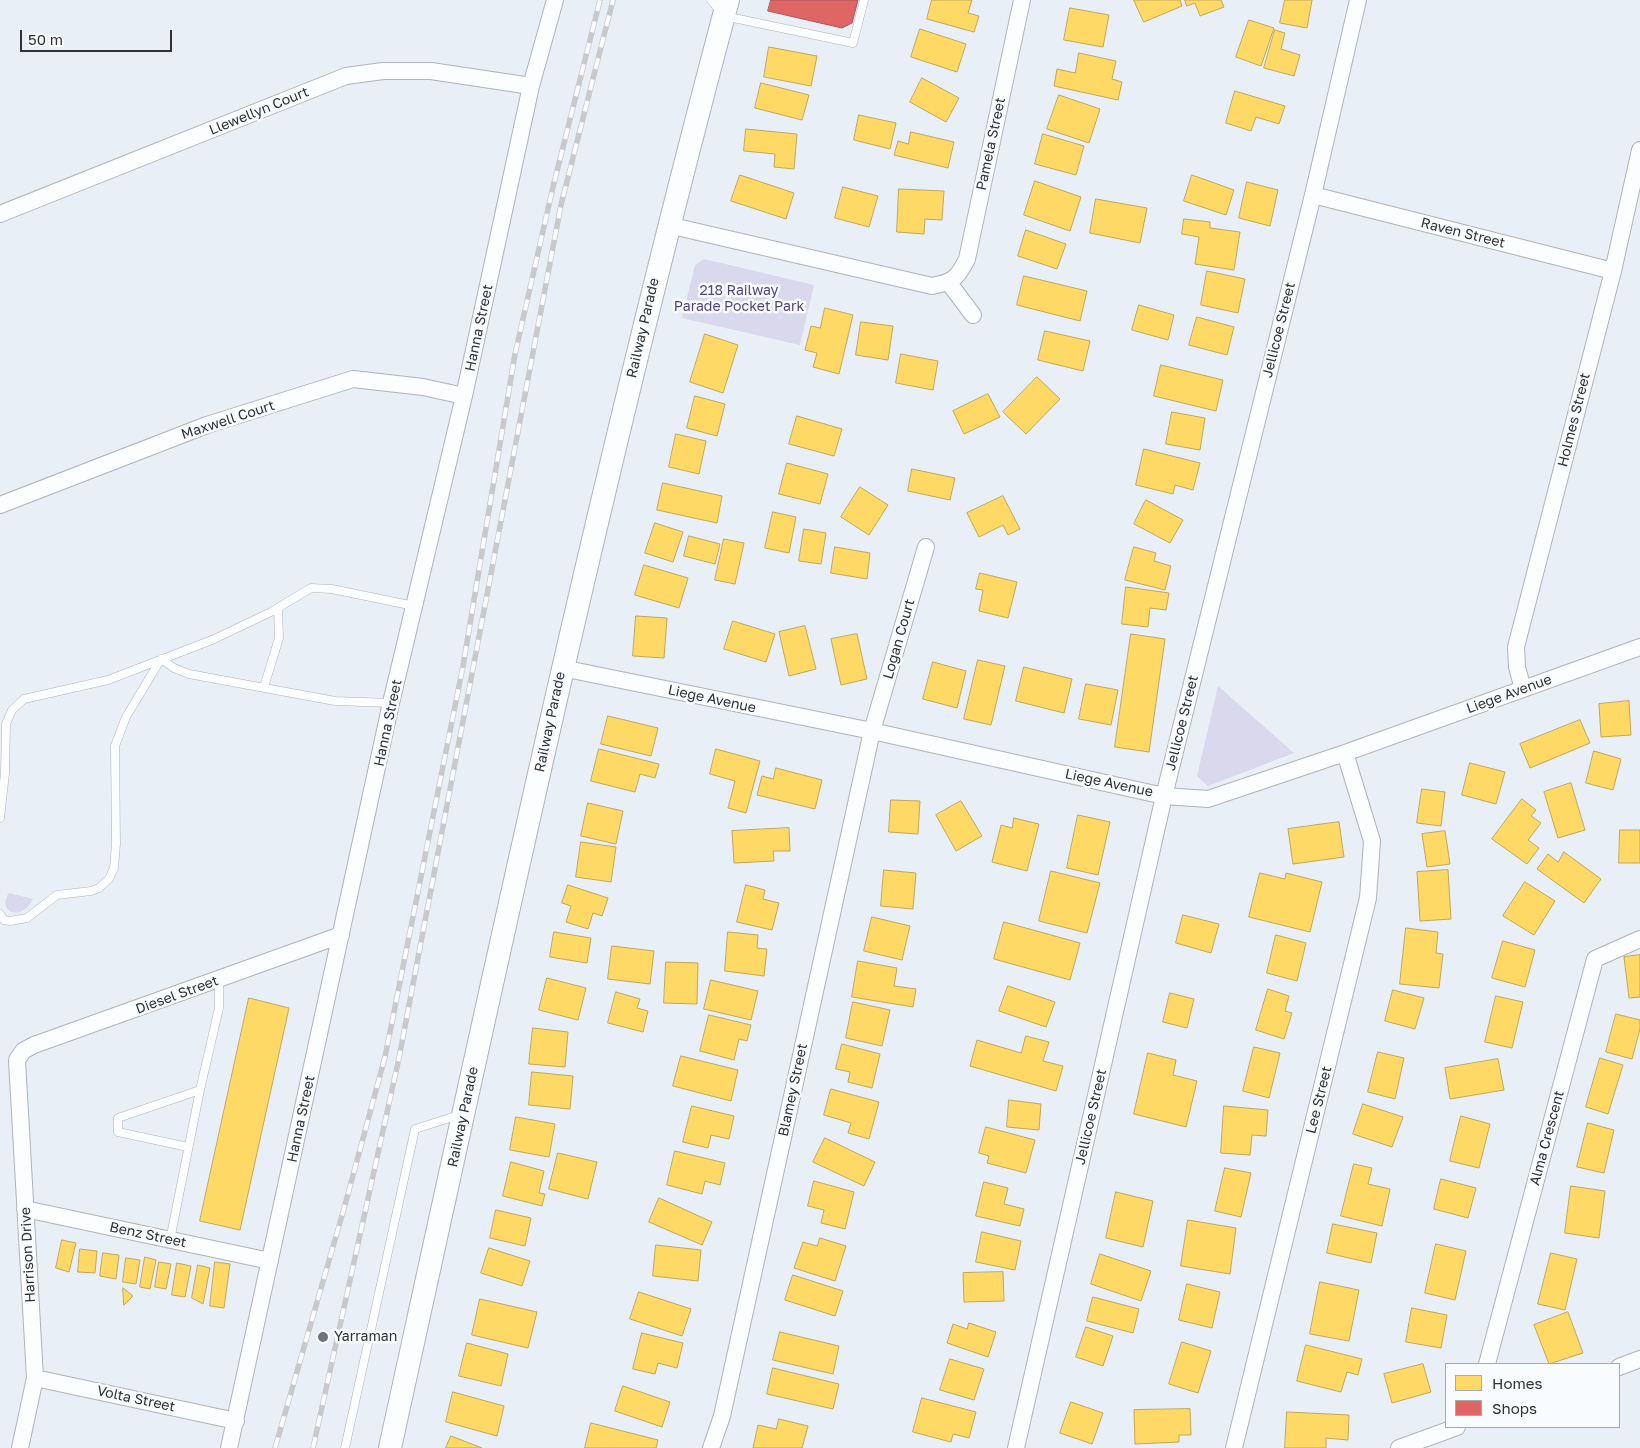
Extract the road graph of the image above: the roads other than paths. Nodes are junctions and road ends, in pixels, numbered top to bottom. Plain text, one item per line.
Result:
1 (555, 0) edge
2 (864, 0) edge
3 (1022, 0) edge
4 (1358, 0) edge
5 (721, 5) edge
6 (531, 86) junction
7 (1640, 150) edge
8 (1313, 194) junction
9 (0, 214) edge
10 (668, 226) junction
11 (1612, 271) junction
12 (949, 283) junction
13 (973, 315) dead end
14 (464, 396) junction
15 (0, 505) edge
16 (926, 547) dead end
17 (414, 606) junction
18 (278, 608) junction
19 (1640, 647) edge
20 (160, 659) junction
21 (562, 668) junction
22 (264, 687) junction
23 (1523, 689) junction
24 (392, 703) junction
25 (872, 732) junction
26 (1345, 753) junction
27 (1164, 796) junction
28 (0, 818) edge
29 (0, 914) edge
30 (341, 935) junction
31 (1640, 939) edge
32 (219, 980) junction
33 (17, 1060) joint
34 (200, 1090) junction
35 (464, 1113) junction
36 (188, 1147) junction
37 (25, 1209) junction
38 (170, 1240) junction
39 (270, 1262) junction
40 (1640, 1359) edge
41 (1487, 1363) edge
42 (1620, 1367) edge
43 (35, 1378) junction
44 (236, 1421) junction
45 (1453, 1428) edge
46 (20, 1448) edge
47 (229, 1448) edge
48 (345, 1448) edge
49 (390, 1448) edge
50 (711, 1448) edge
51 (1016, 1448) edge
52 (1234, 1448) edge
53 (1399, 1448) edge

1 - 6 street, Hanna Street
2 - 5 lane
3 - 12 street, Pamela Street
4 - 8 street, Jellicoe Street
5 - 10 main road, Railway Parade
6 - 9 street, Llewellyn Court
6 - 14 street, Hanna Street
7 - 11 street, Holmes Street
8 - 11 street, Raven Street
8 - 27 street, Jellicoe Street
10 - 12 street
10 - 21 main road, Railway Parade
11 - 23 street, Holmes Street
12 - 13 street
14 - 15 street, Maxwell Court
14 - 17 street, Hanna Street
16 - 25 street, Logan Court
17 - 18 lane
17 - 24 street, Hanna Street
18 - 20 lane
18 - 22 lane
19 - 23 street, Liege Avenue
20 - 22 lane
20 - 28 lane
20 - 29 lane
21 - 25 street, Liege Avenue
21 - 35 main road, Railway Parade
22 - 24 lane
23 - 26 street, Liege Avenue
24 - 30 street, Hanna Street
25 - 27 street, Liege Avenue
25 - 50 street, Blamey Street
26 - 27 street, Liege Avenue
26 - 52 street, Lee Street
27 - 51 street, Jellicoe Street
30 - 32 street, Diesel Street
30 - 39 street, Hanna Street
31 - 41 street, Alma Crescent
32 - 33 street, Diesel Street
32 - 34 lane
33 - 37 street, Harrison Drive
34 - 36 lane
34 - 36 lane
35 - 48 lane
35 - 49 main road, Railway Parade
36 - 38 lane
37 - 38 street, Benz Street
37 - 43 street, Harrison Drive
38 - 39 street, Benz Street
39 - 44 street, Hanna Street
40 - 42 street
43 - 44 street, Volta Street
43 - 46 street, Harrison Drive
44 - 47 street, Hanna Street
45 - 53 street

